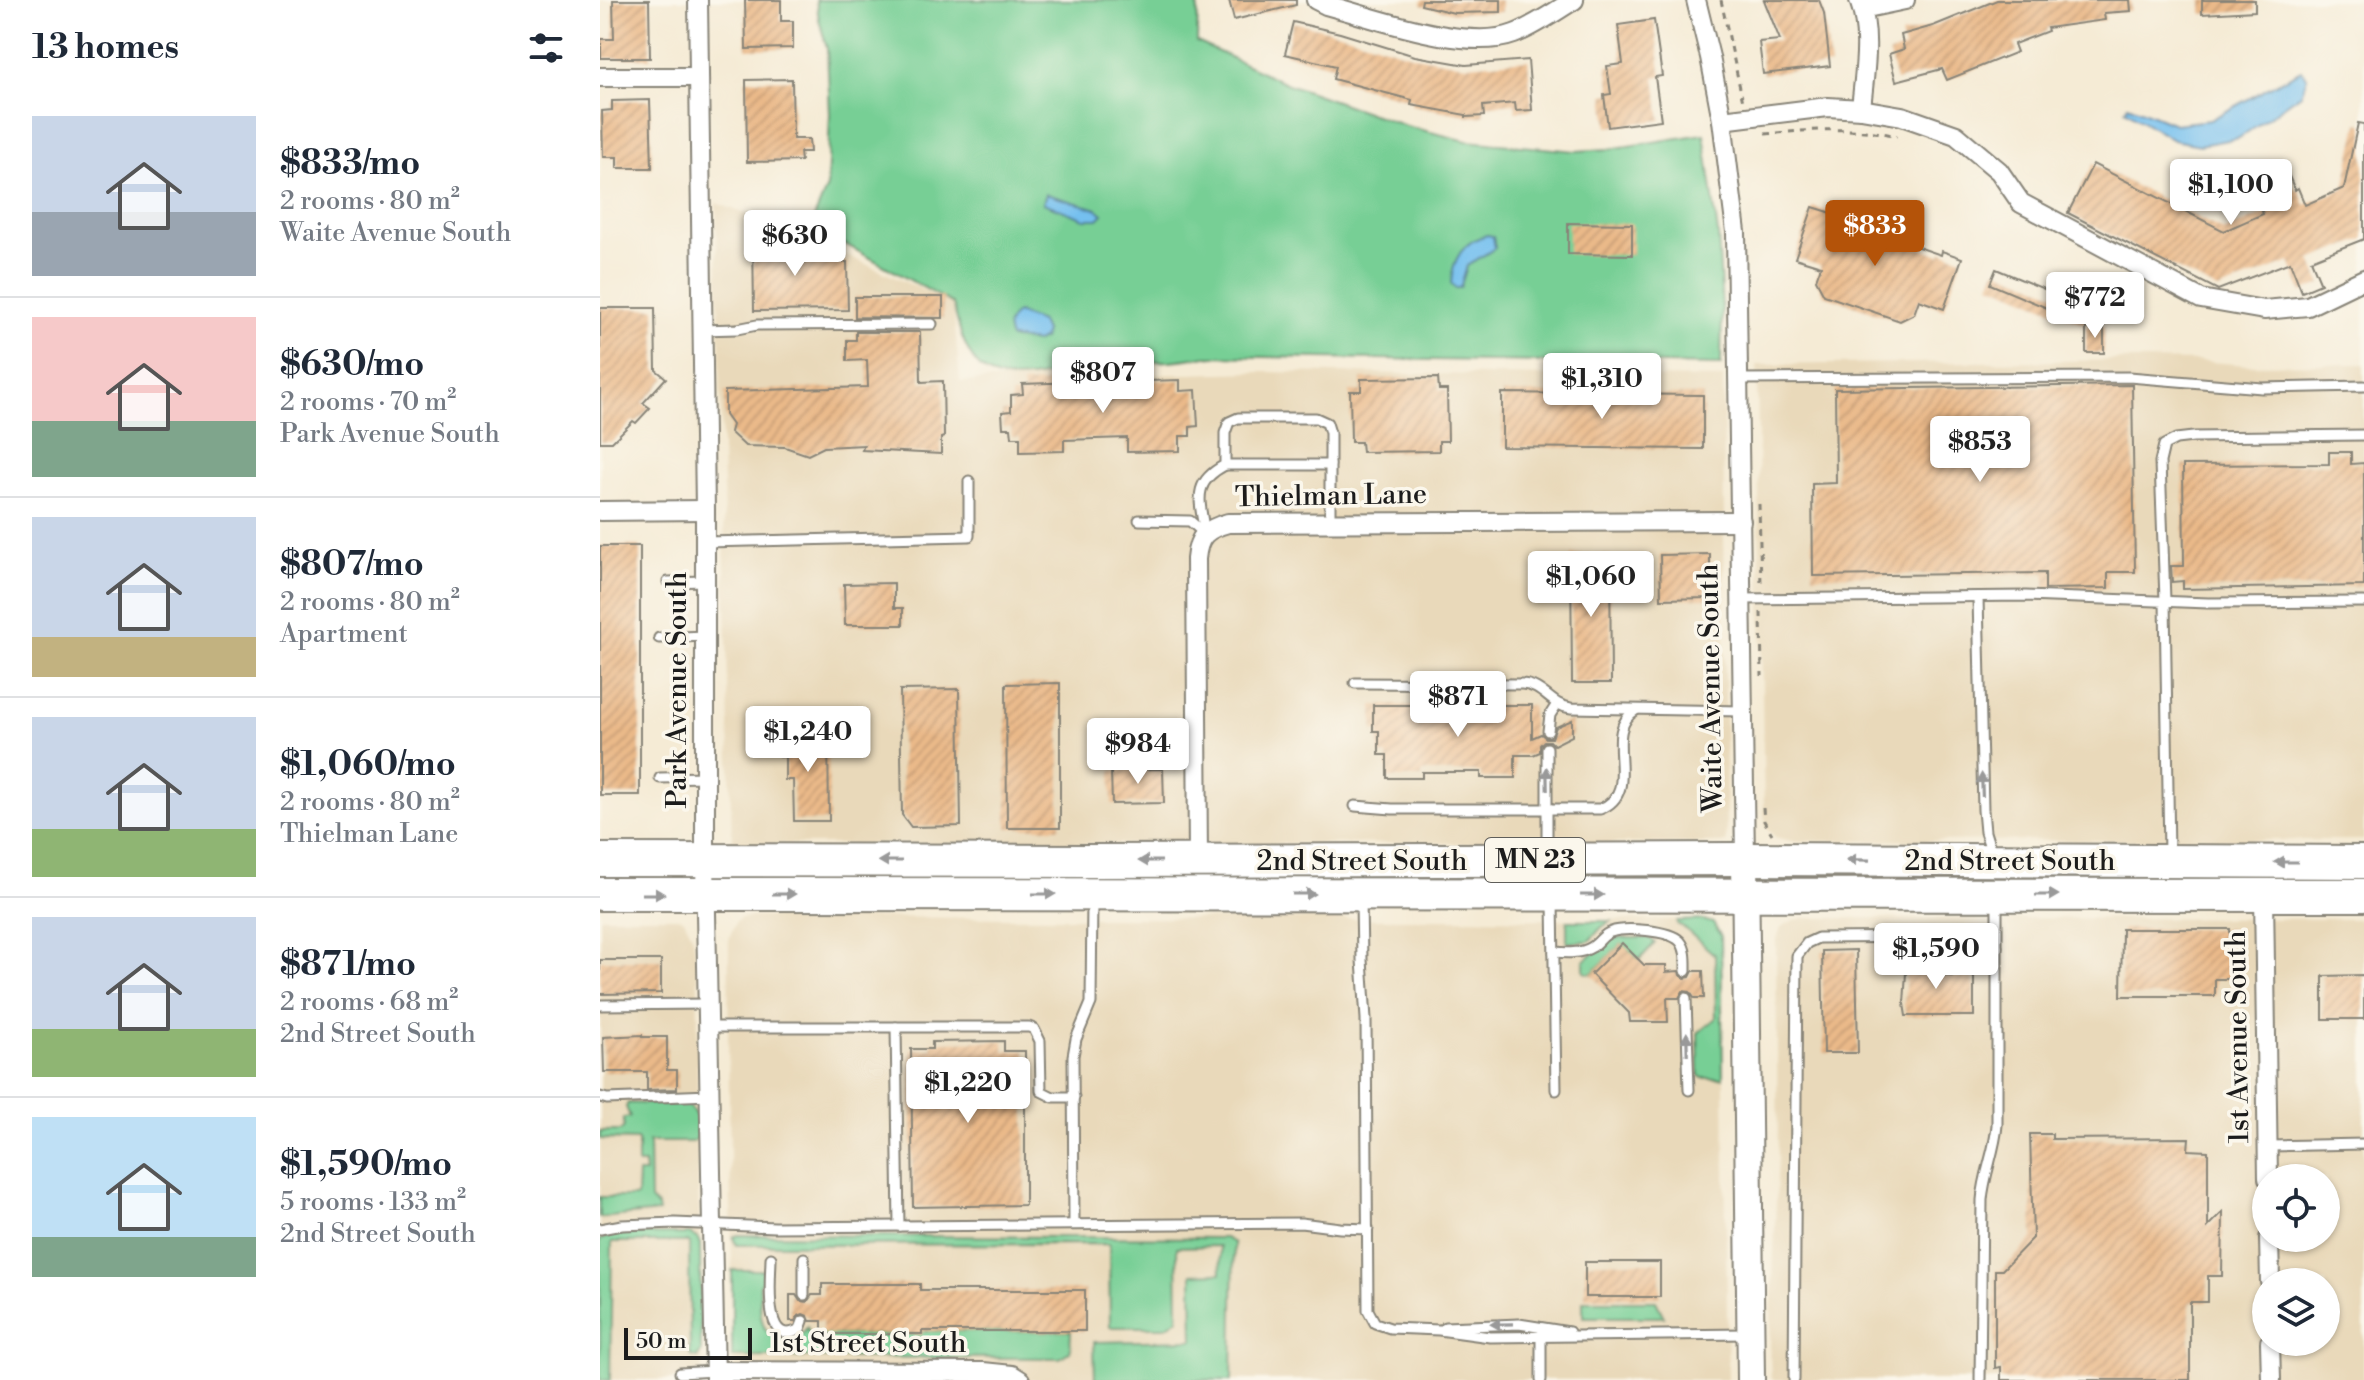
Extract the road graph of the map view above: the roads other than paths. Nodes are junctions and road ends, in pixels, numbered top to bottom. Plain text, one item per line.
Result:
1 (698, 0) edge
2 (1316, 0) edge
3 (1574, 0) edge
4 (1696, 0) edge
5 (1905, 0) edge
6 (1860, 4) edge
7 (600, 77) edge
8 (697, 77) junction
9 (1861, 109) junction
10 (1722, 120) junction
11 (2364, 279) edge
12 (932, 324) dead end
13 (701, 330) junction
14 (1739, 379) junction
15 (2364, 386) edge
16 (2364, 435) edge
17 (1225, 465) junction
18 (1330, 465) junction
19 (969, 481) dead end
20 (705, 510) junction
21 (600, 511) edge
22 (1139, 520) dead end
23 (1741, 521) junction
24 (1330, 523) junction
25 (1205, 534) junction
26 (705, 542) junction
27 (705, 581) junction
28 (668, 582) dead end
29 (1978, 597) junction
30 (1742, 599) junction
31 (2165, 600) junction
32 (2364, 602) edge
33 (705, 636) junction
34 (659, 638) dead end
35 (1355, 683) dead end
36 (1557, 704) junction
37 (1638, 709) junction
38 (1743, 711) junction
39 (1548, 731) dead end
40 (1547, 748) dead end
41 (705, 777) junction
42 (660, 778) dead end
43 (1355, 806) dead end
44 (1548, 810) junction
45 (1745, 859) junction
46 (600, 860) edge
47 (1547, 860) junction
48 (705, 861) junction
49 (1198, 861) junction
50 (1994, 861) junction
51 (2169, 862) junction
52 (2364, 862) edge
53 (600, 894) edge
54 (706, 894) junction
55 (1092, 894) junction
56 (1361, 894) junction
57 (1553, 895) junction
58 (1997, 895) junction
59 (2264, 895) junction
60 (2364, 895) edge
61 (1745, 896) junction
62 (1997, 947) junction
63 (1554, 952) junction
64 (1686, 971) dead end
65 (1686, 998) dead end
66 (708, 1004) junction
67 (600, 1005) edge
68 (708, 1027) junction
69 (896, 1027) junction
70 (1556, 1090) dead end
71 (1689, 1090) dead end
72 (710, 1095) junction
73 (600, 1097) edge
74 (1074, 1097) junction
75 (2364, 1144) edge
76 (2268, 1146) junction
77 (2268, 1164) edge
78 (712, 1223) junction
79 (1074, 1224) junction
80 (899, 1226) junction
81 (600, 1229) edge
82 (1368, 1229) junction
83 (771, 1258) dead end
84 (804, 1258) dead end
85 (804, 1295) dead end
86 (803, 1321) dead end
87 (1541, 1326) junction
88 (1418, 1329) junction
89 (1751, 1334) junction
90 (1579, 1335) junction
91 (1541, 1338) junction
92 (2270, 1356) edge
93 (680, 1373) dead end
94 (715, 1376) edge
95 (1019, 1380) edge
96 (1541, 1380) edge
97 (1751, 1380) edge
98 (1794, 1380) edge
99 (1980, 1380) edge
100 (2271, 1380) edge

1 - 8 street, Park Avenue South
2 - 3 street
4 - 10 street, Waite Avenue South
5 - 6 street
6 - 9 street
7 - 8 street
8 - 13 street, Park Avenue South
9 - 10 street
9 - 11 street
10 - 14 street, Waite Avenue South
12 - 13 lane
13 - 20 street, Park Avenue South
14 - 15 lane
14 - 23 street, Waite Avenue South
16 - 31 lane
17 - 18 lane
17 - 18 lane
17 - 25 lane
18 - 24 lane
19 - 26 lane
20 - 21 street
20 - 26 street, Park Avenue South
22 - 25 lane
23 - 24 street, Thielman Lane
23 - 30 street, Waite Avenue South
24 - 25 street, Thielman Lane
25 - 49 street, Thielman Lane
26 - 27 street, Park Avenue South
27 - 28 lane
27 - 33 street, Park Avenue South
29 - 30 lane
29 - 31 lane
50 -> 29 lane
30 - 38 street, Waite Avenue South
31 - 32 lane
31 - 51 lane
33 - 34 lane
33 - 41 street, Park Avenue South
35 - 36 lane
36 - 37 lane
36 - 39 lane
37 - 38 lane
37 - 44 lane
38 - 45 street, Waite Avenue South
44 -> 40 lane
41 - 42 lane
41 - 48 street, Park Avenue South
43 - 44 lane
44 - 47 lane
45 - 47 highway, 2nd Street South / MN 23
50 -> 45 highway, 2nd Street South / MN 23
45 - 61 street, Waite Avenue South
46 - 48 highway, 2nd Street South / MN 23
47 - 49 highway, 2nd Street South / MN 23
49 -> 48 highway, 2nd Street South / MN 23
48 - 54 street, Park Avenue South
50 - 51 highway, 2nd Street South / MN 23
52 -> 51 highway, 2nd Street South / MN 23
53 -> 54 highway, 2nd Street South / MN 23
54 -> 55 highway, 2nd Street South / MN 23
54 - 66 street, Park Avenue South
55 -> 56 highway, 2nd Street South / MN 23
55 - 74 lane
56 - 57 highway, 2nd Street South / MN 23
56 - 82 lane
57 -> 61 highway, 2nd Street South / MN 23
57 - 63 lane
58 -> 59 highway, 2nd Street South / MN 23
58 - 61 highway, 2nd Street South / MN 23
58 - 62 lane
59 - 60 highway, 2nd Street South / MN 23
59 - 76 street, 1st Avenue South
61 - 89 street, Waite Avenue South
62 - 98 lane
62 - 99 lane
63 - 64 lane
63 - 70 lane
71 -> 65 lane
66 - 67 lane
66 - 68 street, Park Avenue South
68 - 69 lane
68 - 72 street, Park Avenue South
69 - 74 lane
69 - 80 lane
72 - 73 lane
72 - 78 street, Park Avenue South
74 - 79 lane
75 - 76 lane
76 - 77 street, 1st Avenue South
78 - 80 lane
78 - 81 lane
78 - 94 street, Park Avenue South
79 - 80 lane
79 - 82 lane
82 - 88 lane
83 - 86 lane
84 - 85 lane
87 -> 88 lane
87 - 90 lane
87 - 91 lane
88 - 91 lane
89 - 90 lane
89 - 97 street, Waite Avenue South
90 - 91 lane
91 - 96 lane
92 - 100 street
93 - 94 lane
94 - 95 street, 1st Street South

